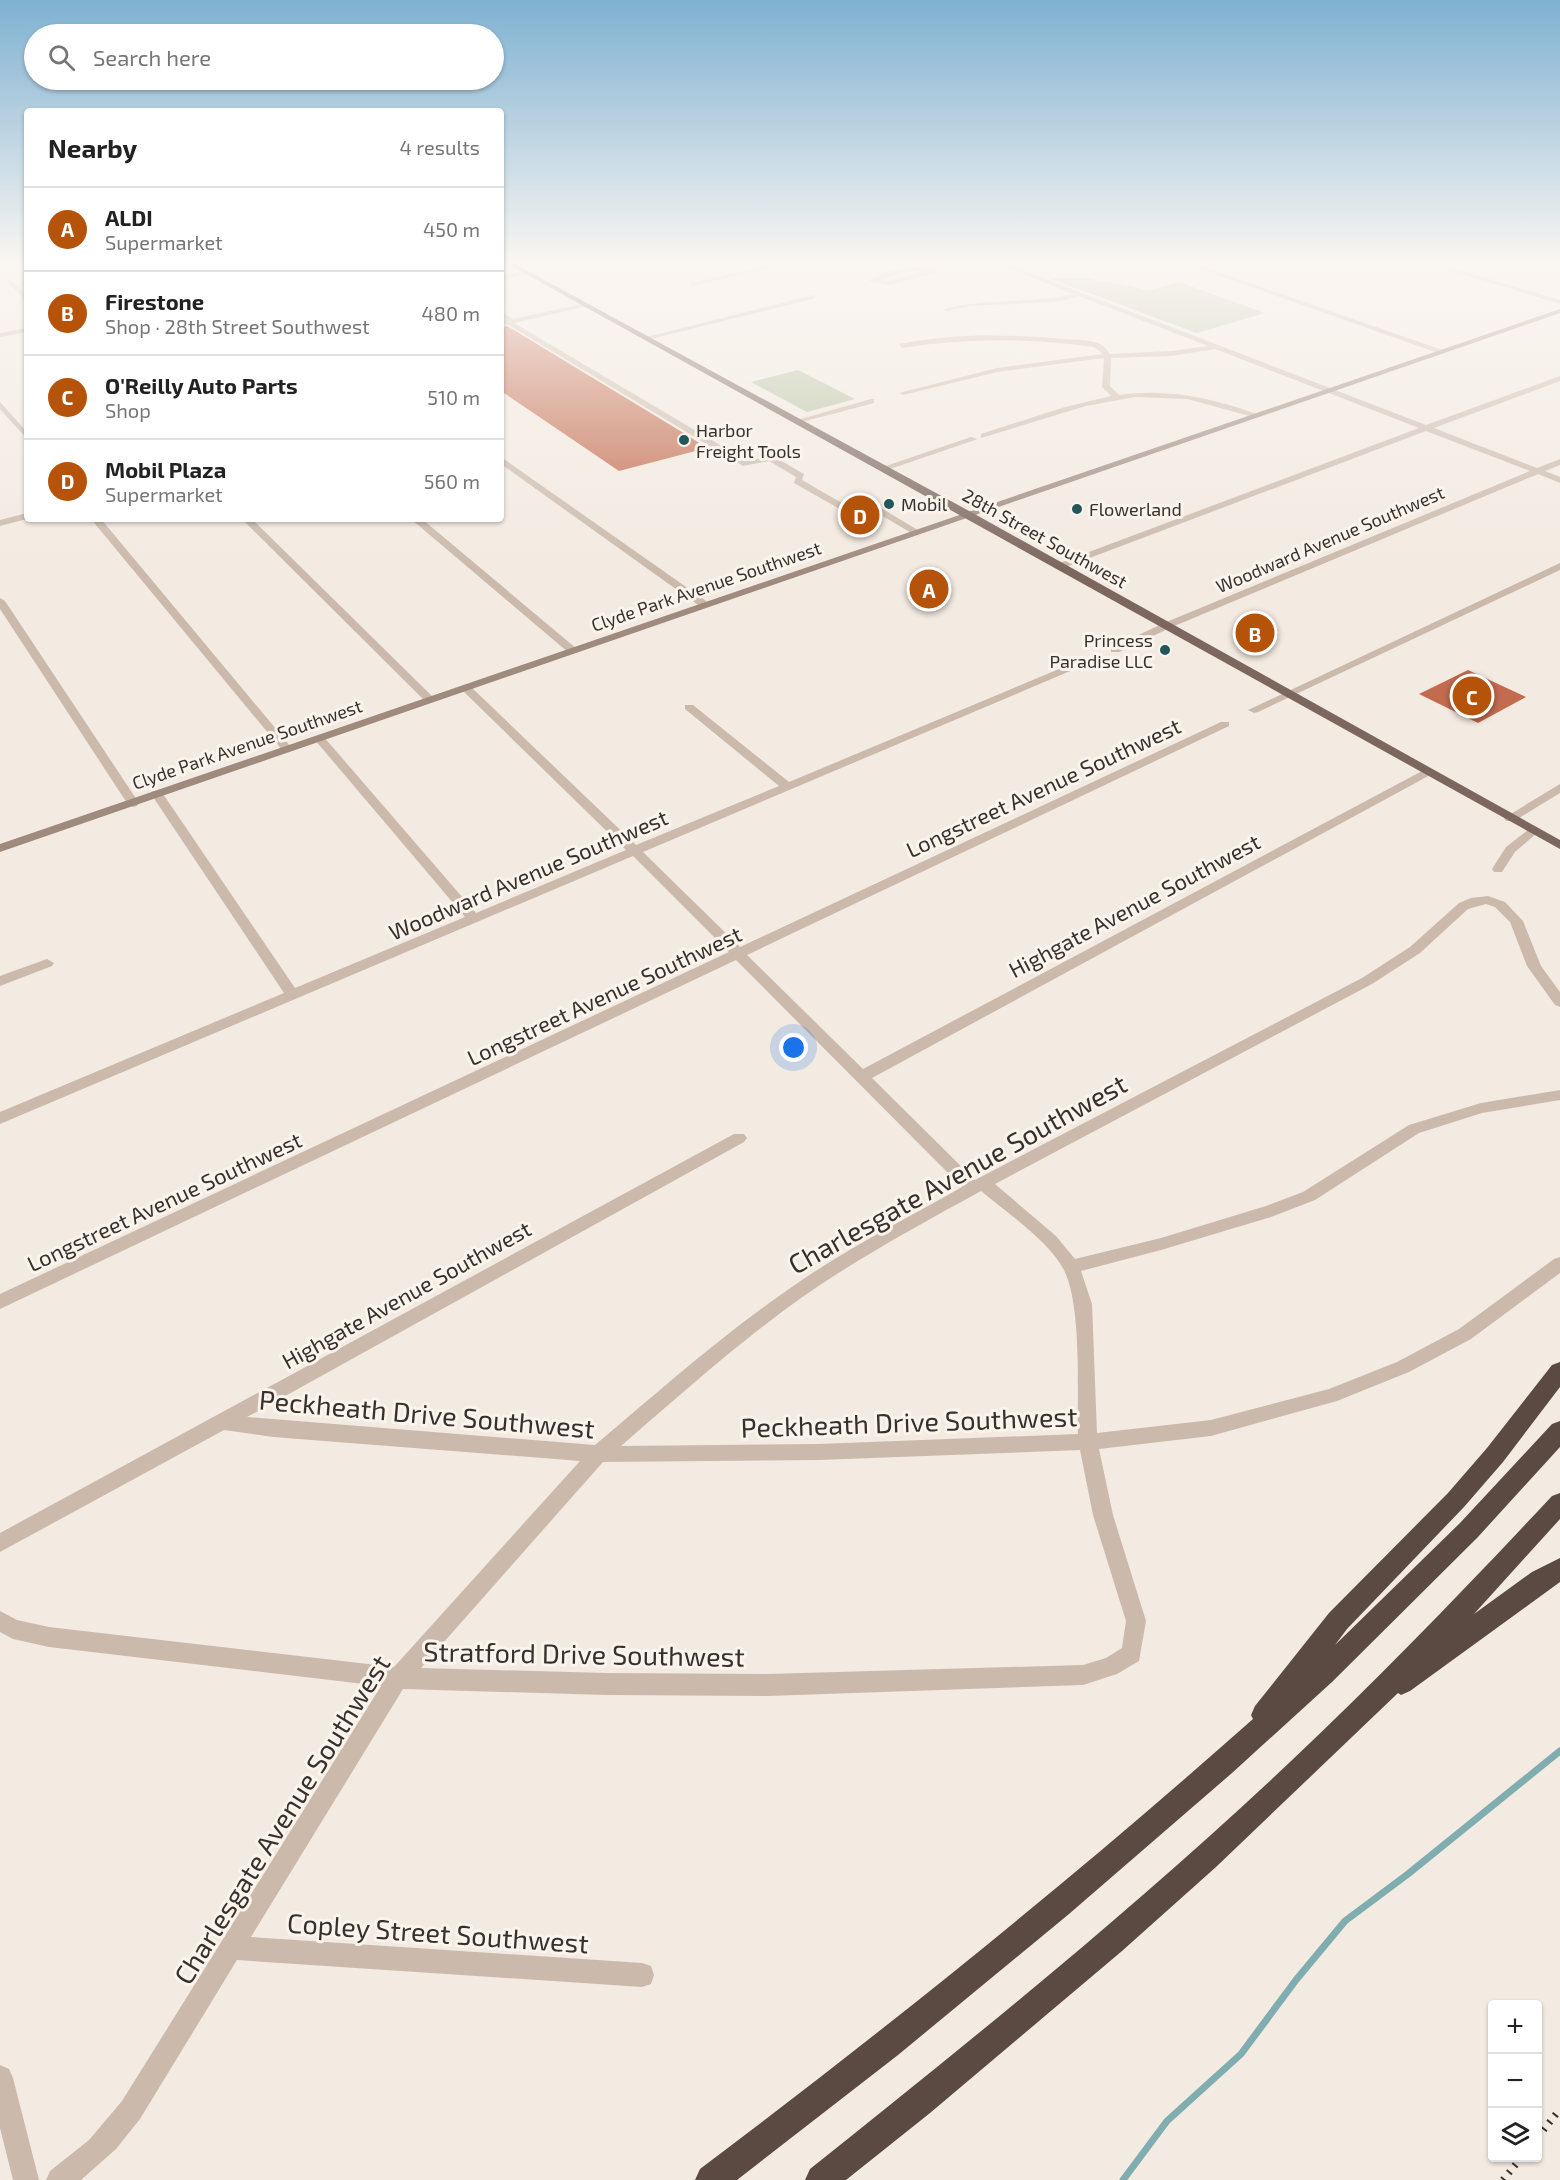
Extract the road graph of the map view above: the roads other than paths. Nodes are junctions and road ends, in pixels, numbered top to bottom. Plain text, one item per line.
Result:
1 (577, 366) edge
2 (697, 366) edge
3 (1016, 366) edge
4 (1110, 366) edge
5 (1268, 366) edge
6 (1398, 366) edge
7 (1560, 378) edge
8 (1329, 389) junction
9 (903, 393) dead end
10 (1117, 397) junction
11 (871, 401) dead end
12 (0, 404) edge
13 (1254, 416) junction
14 (798, 421) junction
15 (1426, 428) junction
16 (24, 433) edge
17 (984, 436) dead end
18 (974, 439) dead end
19 (504, 462) edge
20 (1560, 462) edge
21 (884, 468) junction
22 (1538, 471) junction
23 (1560, 480) edge
24 (968, 514) junction
25 (24, 517) edge
26 (98, 522) edge
27 (250, 522) edge
28 (421, 522) edge
29 (0, 523) edge
30 (916, 532) junction
31 (1060, 566) junction
32 (1560, 566) edge
33 (0, 602) edge
34 (705, 605) junction
35 (1168, 626) junction
36 (1115, 650) dead end
37 (573, 651) junction
38 (1071, 667) dead end
39 (466, 688) junction
40 (1288, 694) junction
41 (430, 700) junction
42 (689, 707) dead end
43 (1254, 710) dead end
44 (1225, 724) dead end
45 (319, 738) junction
46 (287, 749) junction
47 (1428, 772) junction
48 (788, 787) junction
49 (1560, 788) edge
50 (157, 794) junction
51 (133, 803) junction
52 (1510, 818) junction
53 (1533, 830) junction
54 (1560, 845) edge
55 (0, 849) edge
56 (635, 852) junction
57 (1498, 869) dead end
58 (474, 919) junction
59 (739, 954) junction
60 (47, 963) dead end
61 (0, 981) edge
62 (292, 995) junction
63 (1560, 1002) edge
64 (861, 1077) junction
65 (1560, 1095) edge
66 (0, 1118) edge
67 (739, 1138) dead end
68 (978, 1186) junction
69 (1560, 1264) edge
70 (1071, 1267) junction
71 (0, 1302) edge
72 (1560, 1371) edge
73 (219, 1421) junction
74 (1560, 1431) edge
75 (1088, 1442) junction
76 (598, 1455) junction
77 (1560, 1503) edge
78 (0, 1542) edge
79 (1560, 1569) edge
80 (0, 1621) edge
81 (398, 1678) junction
82 (1359, 1713) junction
83 (1230, 1757) junction
84 (230, 1948) junction
85 (642, 1976) dead end
86 (0, 2078) edge
87 (26, 2180) edge
88 (59, 2180) edge
89 (711, 2180) edge
90 (821, 2180) edge

1 - 30 street
2 - 14 main road, 28th Street Southwest
3 - 9 street
4 - 10 street
5 - 8 street
6 - 8 main road, Clyde Park Avenue Southwest
7 - 15 street
8 - 13 main road, Clyde Park Avenue Southwest
8 - 15 street
10 - 13 street
10 - 17 street
11 - 14 street
12 - 16 street
13 - 24 main road, Clyde Park Avenue Southwest
14 - 21 main road, 28th Street Southwest
15 - 22 street
15 - 31 street
18 - 21 street
19 - 34 street
20 - 22 street, Woodward Avenue Southwest
21 - 24 main road, 28th Street Southwest
22 - 23 street
22 - 35 street, Woodward Avenue Southwest
24 - 30 main road, Clyde Park Avenue Southwest
24 - 31 main road, 28th Street Southwest
25 - 29 street
26 - 46 street
27 - 41 street
28 - 37 street
30 - 34 main road, Clyde Park Avenue Southwest
31 - 35 main road, 28th Street Southwest
32 - 40 street
33 - 51 street
34 - 37 main road, Clyde Park Avenue Southwest
35 - 36 street, Woodward Avenue Southwest
35 - 40 main road, 28th Street Southwest
37 - 39 main road, Clyde Park Avenue Southwest
38 - 48 street, Woodward Avenue Southwest
39 - 41 main road, Clyde Park Avenue Southwest
39 - 56 street
40 - 43 street
40 - 47 main road, 28th Street Southwest
41 - 45 main road, Clyde Park Avenue Southwest
42 - 48 street
44 - 59 street, Longstreet Avenue Southwest
45 - 46 main road, Clyde Park Avenue Southwest
45 - 58 street
46 - 50 main road, Clyde Park Avenue Southwest
47 - 52 main road, 28th Street Southwest
47 - 64 street, Highgate Avenue Southwest
48 - 56 street, Woodward Avenue Southwest
49 - 52 street
50 - 51 main road, Clyde Park Avenue Southwest
50 - 62 street
51 - 55 main road, Clyde Park Avenue Southwest
52 - 53 main road, 28th Street Southwest
53 - 54 main road, 28th Street Southwest
53 - 57 street
56 - 58 street, Woodward Avenue Southwest
56 - 59 street
58 - 62 street, Woodward Avenue Southwest
59 - 64 street
59 - 71 street, Longstreet Avenue Southwest
60 - 61 street
62 - 66 street, Woodward Avenue Southwest
63 - 68 street, Charlesgate Avenue Southwest
64 - 68 street
65 - 70 street
67 - 73 street, Highgate Avenue Southwest
68 - 70 street
68 - 76 street, Charlesgate Avenue Southwest
69 - 75 street, Peckheath Drive Southwest
70 - 75 street
72 - 83 highway
73 - 76 street, Peckheath Drive Southwest
73 - 78 street, Highgate Avenue Southwest
74 - 83 highway
75 - 76 street, Peckheath Drive Southwest
75 - 81 street, Stratford Drive Southwest
76 - 81 street, Charlesgate Avenue Southwest
77 - 82 highway
79 - 82 highway
80 - 81 street, Stratford Drive Southwest
81 - 84 street, Charlesgate Avenue Southwest
82 - 90 highway
83 - 89 highway
84 - 85 street, Copley Street Southwest
84 - 88 street, Charlesgate Avenue Southwest
86 - 87 street

